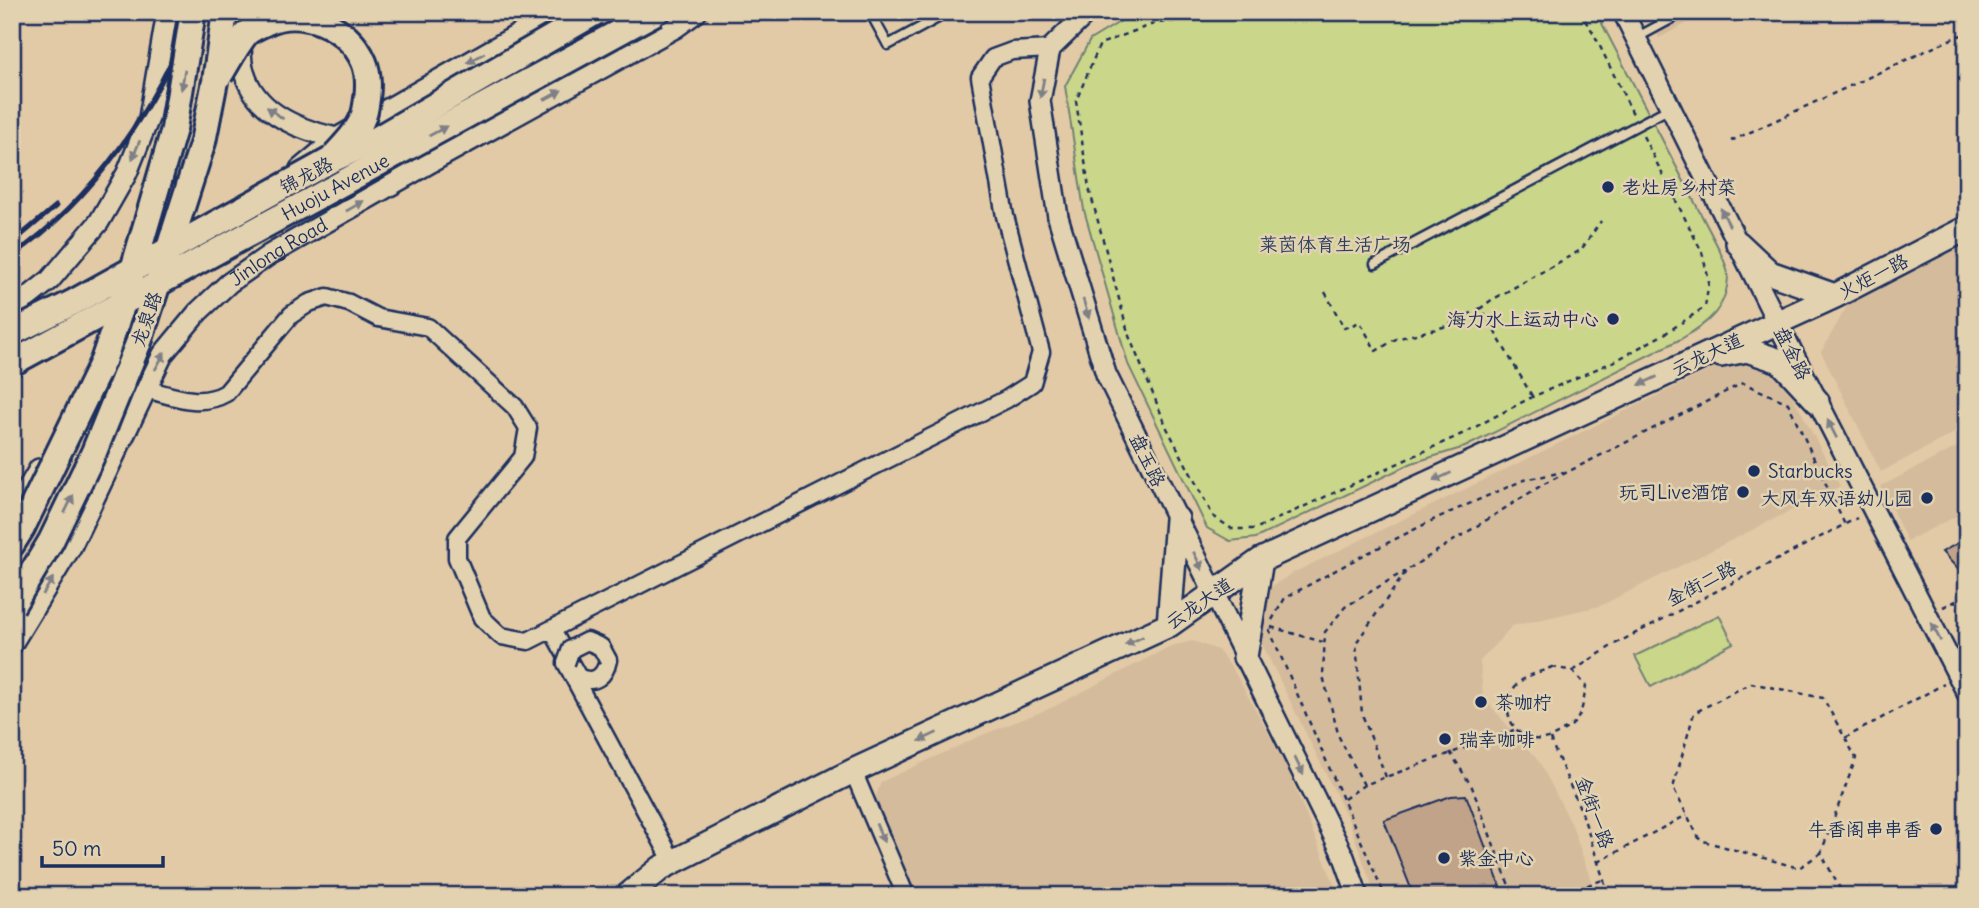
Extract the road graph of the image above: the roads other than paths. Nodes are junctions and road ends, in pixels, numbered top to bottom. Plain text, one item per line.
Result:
1 (167, 12) edge
2 (193, 12) edge
3 (557, 12) edge
4 (597, 12) edge
5 (656, 12) edge
6 (697, 12) edge
7 (870, 12) edge
8 (949, 12) edge
9 (1088, 12) edge
10 (1623, 12) edge
11 (1684, 12) edge
12 (237, 18) edge
13 (1636, 38) junction
14 (1050, 48) junction
15 (215, 81) junction
16 (394, 105) junction
17 (1670, 108) junction
18 (333, 150) junction
19 (428, 164) junction
20 (1967, 228) edge
21 (1738, 243) junction
22 (1375, 264) dead end
23 (1835, 296) junction
24 (12, 310) edge
25 (1777, 321) junction
26 (12, 333) edge
27 (1694, 360) junction
28 (12, 365) edge
29 (146, 389) junction
30 (1817, 401) junction
31 (1177, 519) junction
32 (15, 532) edge
33 (1261, 560) junction
34 (1213, 593) junction
35 (12, 606) edge
36 (1170, 625) junction
37 (552, 630) junction
38 (12, 644) edge
39 (1245, 657) junction
40 (1963, 684) edge
41 (853, 771) junction
42 (673, 862) junction
43 (627, 896) edge
44 (906, 896) edge
45 (1358, 896) edge

1 -> 24 street
2 -> 32 main road, 龙泉路, bridge
3 -> 16 street
4 - 18 main road, 锦龙路, bridge
28 -> 5 main road, Huoju Avenue, bridge
19 -> 6 street, Jinlong Road
7 - 8 lane
9 - 14 street
10 - 13 street, 盘金路
11 - 13 lane
12 - 15 main road, 龙泉路, bridge
18 -> 12 street
12 - 28 street
13 - 17 street, 盘金路
14 -> 31 street, 盘玉路
14 - 37 street
15 - 18 main road, bridge
35 -> 15 main road, 龙泉路, bridge
16 - 18 street
16 - 19 street
21 -> 17 street, 盘金路
17 - 22 lane
18 - 26 main road, 锦龙路, bridge
18 - 32 street
29 -> 19 street, Jinlong Road
20 - 23 main road, 火炬一路
21 - 23 main road
21 - 25 street, 盘金路
23 - 25 main road, 火炬一路
25 - 27 main road, 云龙大道
25 - 30 street, 盘金路
27 - 30 main road
27 -> 33 main road, 云龙大道
29 - 37 street
38 -> 29 street, Jinlong Road
40 -> 30 street, 盘金路
31 -> 34 street, 盘玉路
31 - 36 main road
33 - 34 main road, 云龙大道
33 - 39 main road
34 - 36 main road, 云龙大道
34 - 39 street, 盘玉路
36 -> 41 main road, 云龙大道
37 - 42 street, bridge
39 -> 45 street, 盘玉路
41 - 42 main road, 云龙大道
41 -> 44 street
42 - 43 main road, 云龙大道

